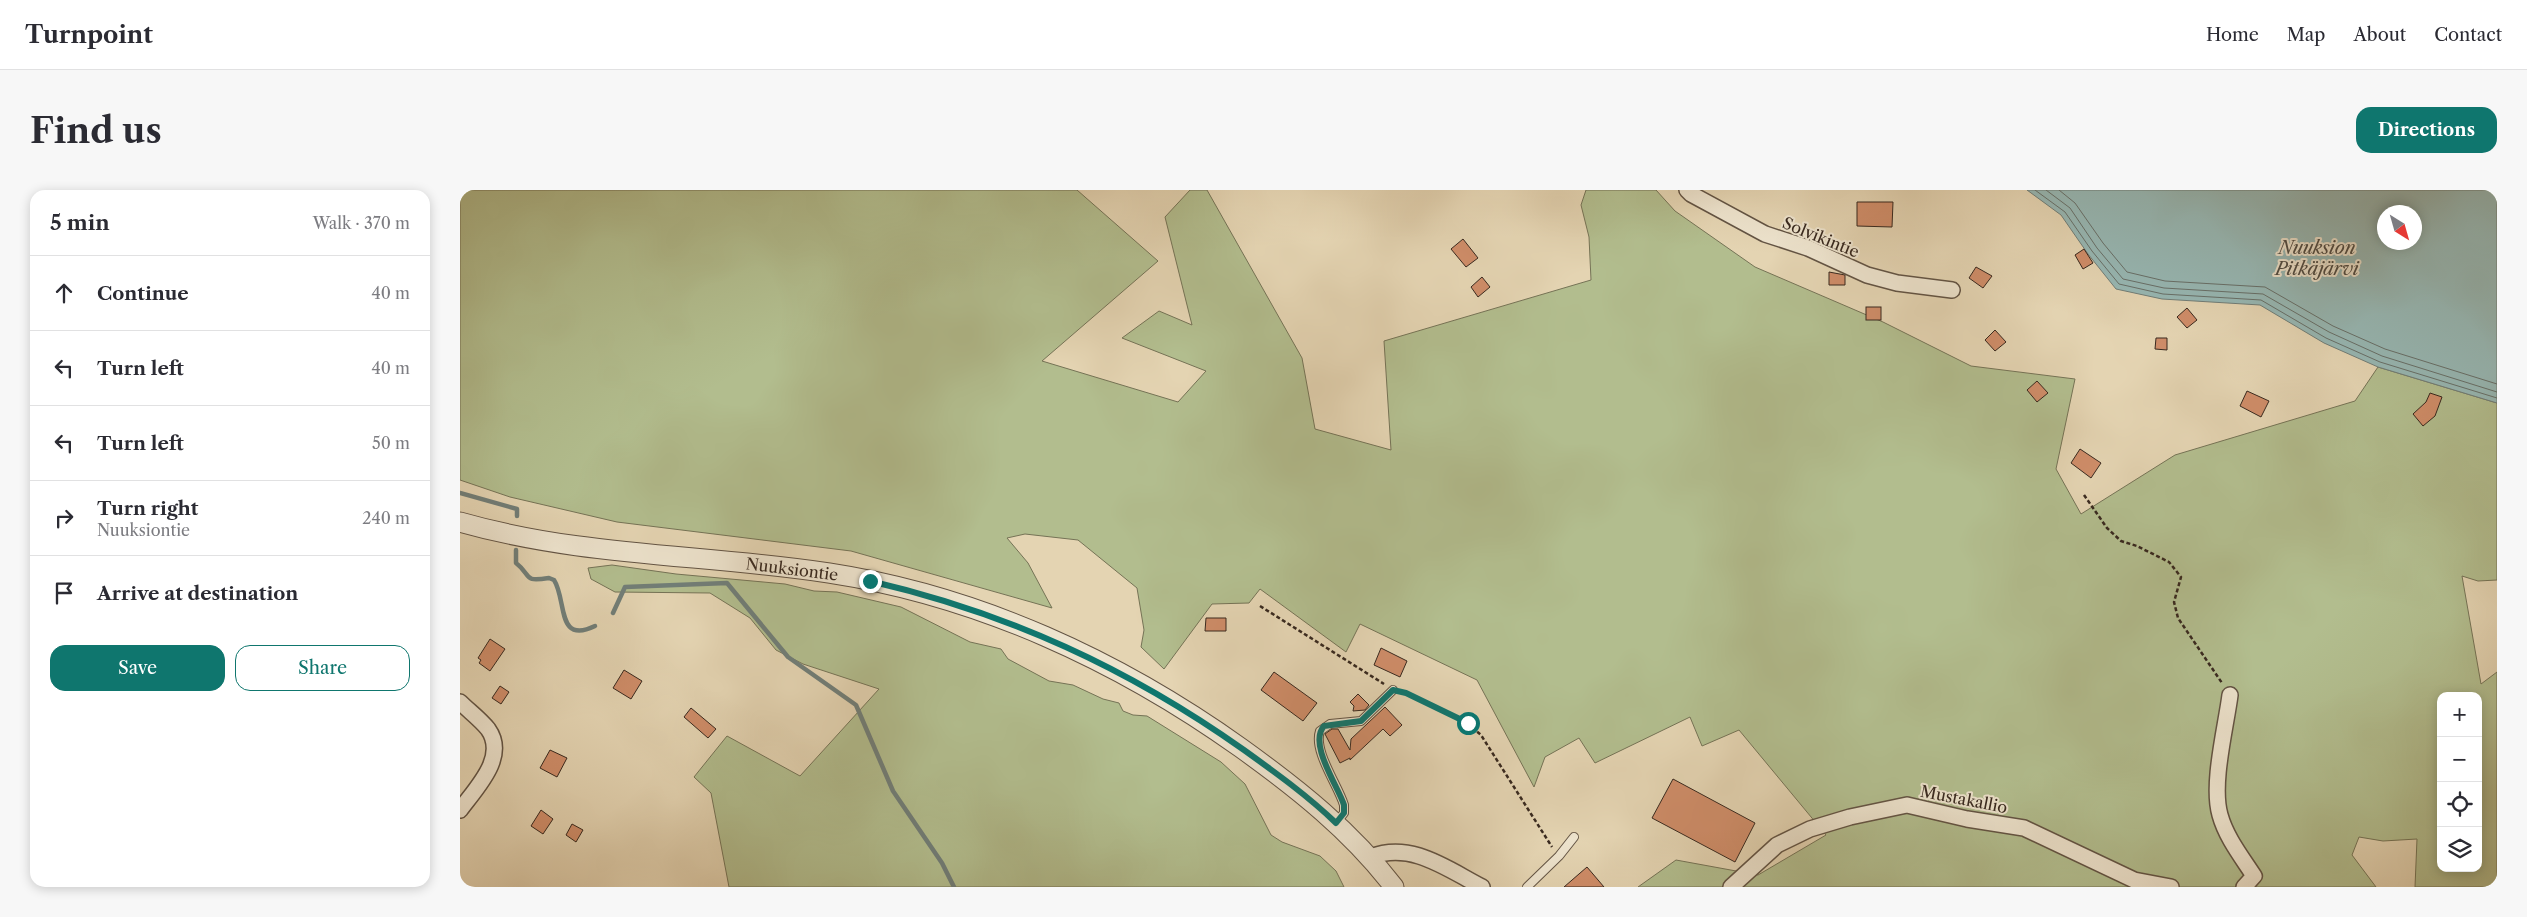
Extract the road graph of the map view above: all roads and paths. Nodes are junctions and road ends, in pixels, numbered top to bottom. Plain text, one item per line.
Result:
1 (1687, 190) edge
2 (1952, 290) dead end
3 (2084, 495) dead end
4 (460, 522) edge
5 (1260, 606) dead end
6 (1393, 690) junction
7 (2230, 695) joint
8 (460, 702) edge
9 (460, 810) edge
10 (1336, 823) junction
11 (1574, 837) dead end
12 (1559, 856) junction
13 (1371, 857) junction
14 (1394, 887) edge
15 (1482, 887) edge
16 (1527, 887) edge
17 (1731, 887) edge
18 (2170, 887) edge
19 (2244, 887) edge

1 - 2 street, Solvikintie
3 - 7 path
4 - 10 street, Nuuksiontie
5 - 6 path
6 - 10 lane
6 - 12 path
7 - 19 street
8 - 9 street
10 - 13 street, Nuuksiontie
11 - 12 lane
12 - 16 lane
13 - 14 street, Nuuksiontie
13 - 15 street
17 - 18 street, Mustakallio

